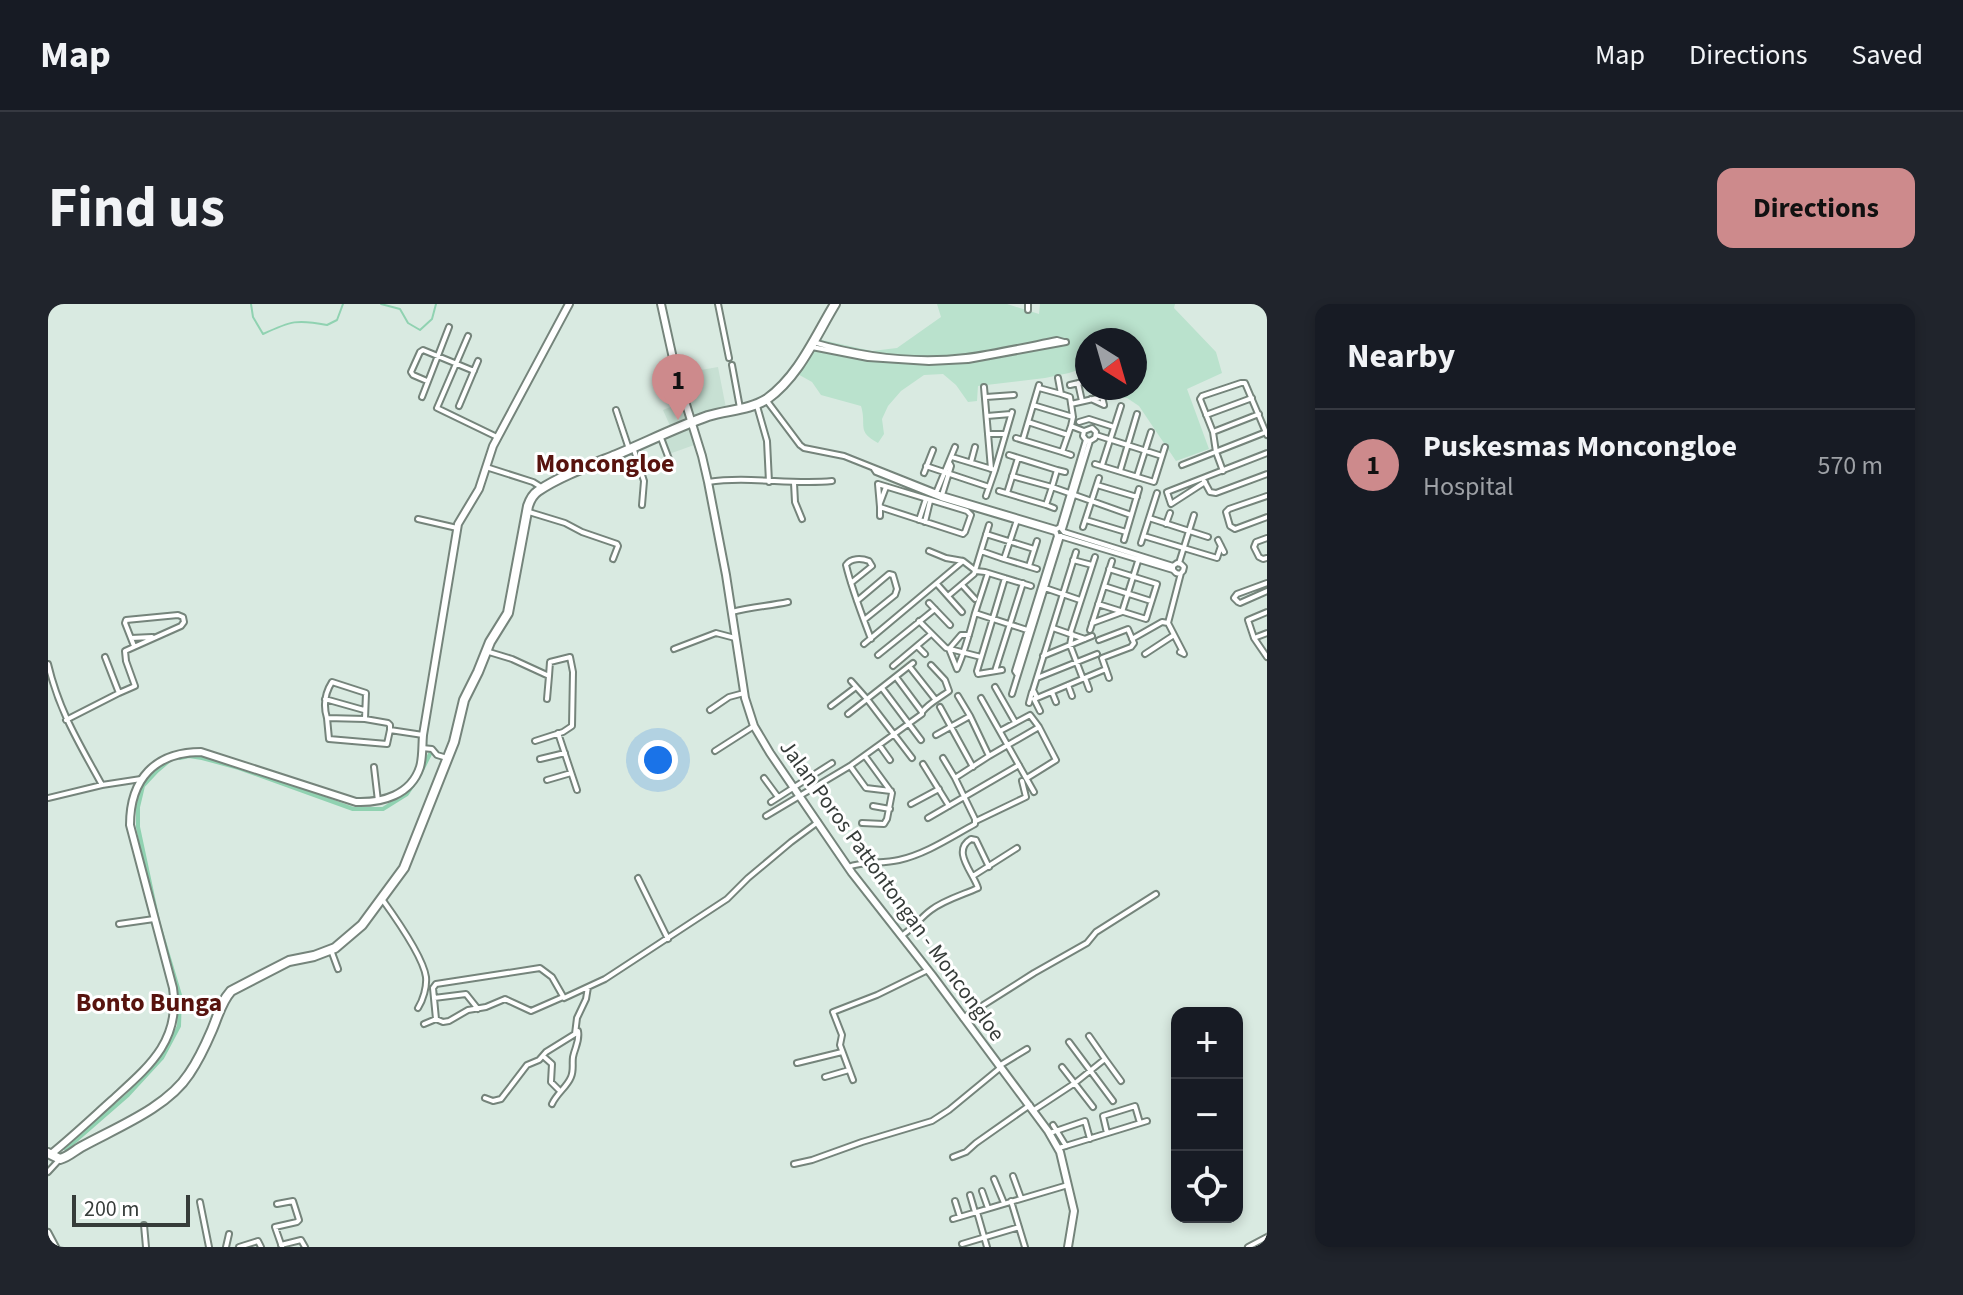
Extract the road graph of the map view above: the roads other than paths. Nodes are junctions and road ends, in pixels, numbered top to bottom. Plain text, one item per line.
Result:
1 (569, 304) edge
2 (661, 304) edge
3 (718, 304) edge
4 (835, 304) edge
5 (449, 327) dead end
6 (468, 336) dead end
7 (812, 344) junction
8 (438, 356) junction
9 (729, 358) dead end
10 (478, 361) dead end
11 (457, 363) junction
12 (732, 365) dead end
13 (474, 371) junction
14 (1058, 378) dead end
15 (427, 381) junction
16 (1075, 384) edge
17 (1070, 385) dead end
18 (984, 387) dead end
19 (1059, 393) junction
20 (1014, 395) dead end
21 (422, 397) dead end
22 (986, 397) junction
23 (1252, 398) junction
24 (766, 399) junction
25 (1086, 400) edge
26 (1082, 401) joint
27 (756, 404) junction
28 (1071, 404) junction
29 (1033, 405) junction
30 (459, 406) dead end
31 (1121, 406) dead end
32 (740, 408) junction
33 (616, 410) dead end
34 (1137, 414) dead end
35 (1259, 414) junction
36 (1206, 415) junction
37 (987, 416) junction
38 (1073, 417) junction
39 (691, 422) junction
40 (1028, 422) junction
41 (1079, 422) dead end
42 (1071, 426) junction
43 (1114, 427) junction
44 (1084, 431) junction
45 (1151, 432) dead end
46 (1213, 432) junction
47 (989, 434) junction
48 (1005, 434) junction
49 (1266, 434) edge
50 (660, 435) junction
51 (1068, 435) junction
52 (1096, 435) junction
53 (497, 437) junction
54 (1016, 438) dead end
55 (1023, 439) junction
56 (1110, 439) junction
57 (1088, 441) junction
58 (1128, 445) junction
59 (955, 447) dead end
60 (975, 447) dead end
61 (1165, 447) dead end
62 (631, 448) junction
63 (933, 450) dead end
64 (1145, 450) junction
65 (1062, 452) junction
66 (1216, 452) junction
67 (991, 453) junction
68 (1267, 453) edge
69 (1000, 454) junction
70 (1009, 455) dead end
71 (1071, 455) dead end
72 (1162, 456) junction
73 (952, 457) junction
74 (1018, 458) junction
75 (669, 459) dead end
76 (971, 462) junction
77 (1095, 464) dead end
78 (1182, 465) dead end
79 (926, 466) junction
80 (1102, 466) junction
81 (486, 467) junction
82 (993, 469) junction
83 (1057, 470) junction
84 (1120, 471) junction
85 (1223, 471) junction
86 (1065, 472) dead end
87 (924, 473) dead end
88 (946, 474) junction
89 (1267, 474) edge
90 (1012, 476) junction
91 (1137, 476) junction
92 (1099, 478) dead end
93 (1204, 480) junction
94 (832, 481) dead end
95 (708, 482) junction
96 (769, 482) junction
97 (794, 483) junction
98 (1097, 485) junction
99 (989, 487) junction
100 (1052, 487) junction
101 (543, 489) junction
102 (1139, 489) dead end
103 (999, 491) dead end
104 (1007, 493) junction
105 (1157, 493) dead end
106 (1072, 495) junction
107 (934, 496) junction
108 (986, 496) dead end
109 (1267, 496) edge
110 (1137, 497) junction
111 (1092, 502) junction
112 (642, 505) dead end
113 (880, 505) junction
114 (1046, 505) junction
115 (1054, 508) dead end
116 (527, 511) junction
117 (1170, 513) dead end
118 (1131, 515) junction
119 (1194, 515) dead end
120 (880, 516) dead end
121 (1267, 517) edge
122 (1149, 518) junction
123 (418, 519) dead end
124 (802, 519) dead end
125 (1017, 519) junction
126 (1086, 520) junction
127 (922, 521) junction
128 (1166, 524) junction
129 (989, 525) dead end
130 (1083, 527) dead end
131 (457, 528) junction
132 (1189, 531) junction
133 (1060, 532) junction
134 (1126, 532) junction
135 (986, 534) junction
136 (1144, 536) junction
137 (1208, 537) dead end
138 (1267, 538) edge
139 (1124, 540) dead end
140 (1218, 540) dead end
141 (1010, 541) junction
142 (1037, 541) dead end
143 (1141, 543) dead end
144 (1184, 548) junction
145 (1034, 549) junction
146 (929, 551) dead end
147 (981, 551) junction
148 (1076, 552) dead end
149 (1095, 557) dead end
150 (1139, 557) junction
151 (1267, 558) edge
152 (613, 559) dead end
153 (1004, 559) junction
154 (1073, 560) junction
155 (963, 561) junction
156 (1112, 561) dead end
157 (1092, 565) junction
158 (1029, 566) junction
159 (1037, 569) dead end
160 (1109, 569) junction
161 (1177, 569) junction
162 (976, 571) junction
163 (988, 573) junction
164 (1133, 576) junction
165 (1005, 578) junction
166 (985, 582) junction
167 (851, 583) junction
168 (937, 583) junction
169 (1023, 583) junction
170 (1267, 583) edge
171 (962, 585) junction
172 (1031, 586) dead end
173 (1104, 586) junction
174 (1043, 588) junction
175 (1267, 591) edge
176 (1128, 594) junction
177 (1063, 595) junction
178 (948, 596) junction
179 (975, 599) dead end
180 (1080, 600) junction
181 (857, 601) junction
182 (788, 602) dead end
183 (1151, 602) junction
184 (929, 603) dead end
185 (1098, 604) junction
186 (935, 609) junction
187 (732, 612) junction
188 (962, 612) dead end
189 (1122, 612) junction
190 (1267, 612) edge
191 (975, 613) junction
192 (993, 618) junction
193 (864, 620) junction
194 (919, 621) junction
195 (1092, 623) junction
196 (1166, 623) junction
197 (1010, 624) junction
198 (950, 625) dead end
199 (1052, 628) junction
200 (1029, 630) junction
201 (1090, 630) dead end
202 (1267, 633) edge
203 (931, 634) junction
204 (1071, 634) junction
205 (969, 635) junction
206 (1092, 636) dead end
207 (155, 637) junction
208 (131, 638) junction
209 (735, 638) junction
210 (1254, 638) junction
211 (871, 639) junction
212 (1085, 639) junction
213 (1132, 639) junction
214 (1099, 640) dead end
215 (864, 644) dead end
216 (1070, 645) junction
217 (134, 646) junction
218 (917, 646) junction
219 (674, 649) dead end
220 (949, 649) junction
221 (486, 651) junction
222 (964, 653) junction
223 (925, 654) dead end
224 (1097, 654) dead end
225 (1145, 654) dead end
226 (1266, 654) edge
227 (878, 655) dead end
228 (1043, 656) junction
229 (105, 657) dead end
230 (981, 657) junction
231 (1077, 662) junction
232 (48, 664) edge
233 (931, 665) dead end
234 (893, 666) dead end
235 (1106, 669) junction
236 (1002, 670) dead end
237 (995, 671) junction
238 (549, 676) junction
239 (896, 677) junction
240 (1037, 678) junction
241 (1109, 678) dead end
242 (1084, 679) junction
243 (851, 681) dead end
244 (1068, 685) junction
245 (856, 687) junction
246 (995, 687) dead end
247 (882, 688) junction
248 (1089, 689) dead end
249 (1052, 692) junction
250 (119, 693) junction
251 (744, 693) junction
252 (1012, 694) dead end
253 (958, 696) dead end
254 (1072, 696) dead end
255 (981, 698) dead end
256 (325, 699) junction
257 (547, 699) dead end
258 (867, 699) junction
259 (935, 699) junction
260 (1032, 700) junction
261 (1056, 702) dead end
262 (831, 706) dead end
263 (940, 707) dead end
264 (364, 710) junction
265 (710, 710) dead end
266 (1040, 711) dead end
267 (922, 712) junction
268 (848, 714) dead end
269 (970, 716) junction
270 (327, 718) junction
271 (365, 719) junction
272 (66, 720) junction
273 (1015, 722) junction
274 (909, 725) junction
275 (754, 726) junction
276 (1039, 727) junction
277 (952, 728) junction
278 (390, 730) junction
279 (1000, 731) junction
280 (558, 733) junction
281 (423, 735) junction
282 (895, 735) junction
283 (936, 735) dead end
284 (921, 740) dead end
285 (535, 741) dead end
286 (880, 746) junction
287 (1008, 746) junction
288 (427, 749) junction
289 (715, 751) dead end
290 (565, 753) junction
291 (865, 756) junction
292 (989, 756) junction
293 (447, 758) junction
294 (912, 758) dead end
295 (943, 758) dead end
296 (540, 759) dead end
297 (890, 760) dead end
298 (832, 763) dead end
299 (923, 764) dead end
300 (1019, 765) junction
301 (850, 766) junction
302 (374, 767) dead end
303 (973, 767) junction
304 (571, 773) junction
305 (764, 778) dead end
306 (955, 778) junction
307 (141, 779) junction
308 (547, 780) dead end
309 (1024, 780) junction
310 (102, 785) junction
311 (794, 787) junction
312 (939, 789) junction
313 (577, 790) dead end
314 (891, 791) junction
315 (1034, 792) dead end
316 (800, 795) junction
317 (778, 797) junction
318 (965, 797) junction
319 (48, 798) edge
320 (378, 801) junction
321 (771, 802) dead end
322 (911, 804) dead end
323 (873, 806) dead end
324 (949, 806) junction
325 (890, 809) junction
326 (766, 816) dead end
327 (928, 818) dead end
328 (976, 821) junction
329 (818, 822) junction
330 (862, 823) dead end
331 (1017, 848) dead end
332 (848, 867) junction
333 (989, 867) junction
334 (973, 876) junction
335 (638, 878) dead end
336 (1156, 894) dead end
337 (381, 897) junction
338 (154, 919) junction
339 (119, 924) dead end
340 (901, 936) junction
341 (668, 939) junction
342 (331, 950) junction
343 (338, 969) dead end
344 (928, 970) junction
345 (588, 987) junction
346 (563, 997) junction
347 (434, 998) junction
348 (418, 1008) dead end
349 (478, 1009) junction
350 (963, 1018) junction
351 (436, 1019) junction
352 (424, 1024) dead end
353 (577, 1029) junction
354 (1089, 1036) dead end
355 (1069, 1042) dead end
356 (1027, 1049) dead end
357 (842, 1052) junction
358 (543, 1056) junction
359 (1105, 1059) junction
360 (797, 1063) dead end
361 (1000, 1067) junction
362 (1062, 1067) dead end
363 (849, 1070) junction
364 (1091, 1071) junction
365 (825, 1077) dead end
366 (853, 1080) dead end
367 (1121, 1081) dead end
368 (1075, 1083) junction
369 (560, 1090) junction
370 (485, 1098) dead end
371 (1113, 1101) dead end
372 (552, 1104) dead end
373 (1093, 1107) dead end
374 (1032, 1108) junction
375 (1147, 1121) dead end
376 (1140, 1123) junction
377 (1053, 1125) dead end
378 (1054, 1132) junction
379 (1107, 1133) junction
380 (1090, 1139) junction
381 (1062, 1147) junction
382 (50, 1153) edge
383 (953, 1157) dead end
384 (60, 1159) junction
385 (794, 1164) dead end
386 (48, 1172) edge
387 (1013, 1176) dead end
388 (994, 1179) dead end
389 (1068, 1185) junction
390 (982, 1191) dead end
391 (970, 1195) dead end
392 (1021, 1198) junction
393 (955, 1201) dead end
394 (1011, 1201) junction
395 (200, 1202) dead end
396 (1004, 1203) junction
397 (277, 1204) dead end
398 (988, 1208) junction
399 (976, 1212) junction
400 (960, 1217) junction
401 (953, 1219) dead end
402 (144, 1225) dead end
403 (1019, 1227) junction
404 (48, 1232) edge
405 (229, 1234) dead end
406 (1267, 1237) edge
407 (984, 1238) junction
408 (962, 1244) dead end
409 (281, 1246) edge
410 (1025, 1246) edge
411 (56, 1247) edge
412 (146, 1247) edge
413 (209, 1247) edge
414 (226, 1247) edge
415 (239, 1247) edge
416 (261, 1247) edge
417 (305, 1247) edge
418 (987, 1247) edge
419 (1017, 1247) edge
420 (1068, 1247) edge
421 (1248, 1247) edge

1 - 53 street
2 - 39 street, Jalan Poros Pattontongan - Moncongloe
3 - 9 street
4 - 7 main road
5 - 8 street
6 - 11 street
7 - 7 street
7 - 24 main road
8 - 11 street
8 - 15 street
8 - 15 street
10 - 13 street
11 - 13 street
11 - 53 street
12 - 32 street
13 - 30 street
14 - 19 street
15 - 21 street
16 - 17 street
18 - 22 street
19 - 28 street
19 - 29 street
20 - 22 street
22 - 37 street
23 - 35 street
23 - 36 street
23 - 36 street
24 - 27 main road
24 - 107 street
25 - 26 street
26 - 28 street
27 - 32 main road
27 - 96 street
28 - 38 street
29 - 38 street
29 - 40 street
31 - 43 street
32 - 39 main road
33 - 62 street
34 - 58 street
35 - 46 street
35 - 49 street
36 - 46 street
37 - 47 street
37 - 48 street
38 - 42 street
39 - 50 main road
39 - 95 street, Jalan Poros Pattontongan - Moncongloe
40 - 51 street
40 - 55 street
41 - 43 street
42 - 44 street
42 - 51 street
43 - 56 street
44 - 52 street
44 - 57 street
45 - 64 street
46 - 66 street
47 - 48 street
47 - 67 street
48 - 69 street
49 - 66 street
50 - 62 main road
50 - 75 street
51 - 65 street
52 - 56 street
52 - 57 street
53 - 81 street
54 - 55 street
55 - 65 street
56 - 58 street
56 - 80 street
57 - 106 street
58 - 64 street
58 - 84 street
59 - 73 street
60 - 76 street
61 - 72 street
62 - 101 main road
62 - 112 street
63 - 79 street
64 - 72 street
64 - 91 street
65 - 71 street
66 - 78 street
66 - 85 street
67 - 69 street
67 - 82 street
68 - 85 street
69 - 82 street
70 - 74 street
72 - 91 street
73 - 76 street
73 - 88 street
74 - 83 street
74 - 90 street
76 - 82 street
77 - 80 street
79 - 87 street
79 - 88 street
80 - 84 street
81 - 101 street
81 - 131 street
82 - 99 street
83 - 86 street
83 - 100 street
84 - 91 street
85 - 93 street
88 - 99 street
88 - 107 street
89 - 93 street
90 - 100 street
90 - 104 street
92 - 98 street
93 - 93 street
94 - 97 street
95 - 96 street
95 - 187 street, Jalan Poros Pattontongan - Moncongloe
96 - 97 street
97 - 124 street
98 - 110 street
98 - 111 street
99 - 108 street
100 - 106 street
100 - 114 street
101 - 116 main road
102 - 110 street
103 - 104 street
104 - 114 street
105 - 122 street
106 - 111 street
106 - 133 street
107 - 113 street
107 - 125 street
107 - 127 street
107 - 127 street
109 - 121 street
110 - 118 street
111 - 118 street
111 - 126 street
113 - 120 street
113 - 127 street
114 - 115 street
116 - 152 street
116 - 221 main road
117 - 128 street
118 - 134 street
119 - 132 street
122 - 128 street
122 - 136 street
123 - 131 street
125 - 133 street
125 - 141 street
126 - 130 street
126 - 134 street
128 - 132 street
129 - 135 street
131 - 281 street
132 - 137 street
132 - 144 street
133 - 150 street
133 - 174 street
134 - 139 street
135 - 141 street
135 - 147 street
136 - 143 street
136 - 144 street
138 - 151 street
140 - 144 street
141 - 145 street
141 - 153 street
142 - 145 street
144 - 161 street
145 - 158 street
146 - 155 street
147 - 153 street
147 - 162 street
148 - 154 street
149 - 157 street
150 - 161 street
150 - 164 street
153 - 158 street
154 - 157 street
154 - 177 street
155 - 162 street
155 - 168 street
156 - 160 street
157 - 180 street
158 - 159 street
160 - 164 street
160 - 173 street
161 - 196 street
162 - 163 street
162 - 166 street
162 - 171 street
163 - 165 street
163 - 166 street
164 - 176 street
164 - 183 street
165 - 169 street
165 - 192 street
166 - 191 street
167 - 167 street
167 - 181 street
168 - 178 street
168 - 211 street
169 - 172 street
169 - 197 street
170 - 175 street
171 - 178 street
171 - 179 street
173 - 176 street
173 - 185 street
174 - 177 street
174 - 200 street
176 - 183 street
176 - 189 street
177 - 180 street
177 - 199 street
178 - 188 street
180 - 204 street
181 - 193 street
181 - 193 street
182 - 187 street
183 - 189 street
184 - 186 street
185 - 189 street
185 - 195 street
186 - 194 street
186 - 198 street
187 - 209 street, Jalan Poros Pattontongan - Moncongloe
189 - 195 street
190 - 210 street
191 - 192 street
191 - 205 street
192 - 197 street
192 - 230 street
193 - 211 street
194 - 203 street
194 - 227 street
195 - 201 street
196 - 213 street
196 - 225 street
197 - 200 street
197 - 237 street
199 - 204 street
199 - 228 street
200 - 252 street
202 - 210 street
203 - 218 street
203 - 220 street
204 - 212 street
204 - 216 street
205 - 220 street
205 - 222 street
206 - 212 street
207 - 208 street
207 - 208 street
207 - 217 street
208 - 217 street
209 - 219 street
209 - 251 street, Jalan Poros Pattontongan - Moncongloe
210 - 226 street
211 - 215 street
212 - 216 street
213 - 214 street
213 - 235 street
216 - 228 street
216 - 231 street
217 - 250 street
218 - 223 street
218 - 234 street
220 - 222 street
220 - 222 street
221 - 238 street
221 - 293 main road
222 - 230 street
224 - 231 street
228 - 240 street
229 - 250 street
230 - 237 street
231 - 240 street
231 - 242 street
232 - 272 street
233 - 259 street
235 - 241 street
235 - 242 street
236 - 237 street
238 - 257 street
238 - 280 street
239 - 247 street
239 - 259 street
239 - 267 street
240 - 260 street
242 - 244 street
242 - 248 street
243 - 245 street
244 - 249 street
244 - 254 street
245 - 258 street
245 - 262 street
246 - 273 street
247 - 258 street
247 - 274 street
249 - 260 street
249 - 261 street
250 - 272 street
251 - 265 street
251 - 275 street, Jalan Poros Pattontongan - Moncongloe
253 - 269 street
255 - 279 street
256 - 264 street
256 - 264 street
256 - 270 street
258 - 268 street
258 - 282 street
259 - 267 street
260 - 266 street
263 - 277 street
264 - 271 street
267 - 274 street
269 - 277 street
269 - 292 street
270 - 271 street
270 - 278 street
271 - 278 street
272 - 310 street
273 - 276 street
273 - 279 street
274 - 282 street
274 - 284 street
275 - 289 street
275 - 311 street, Jalan Poros Pattontongan - Moncongloe
276 - 287 street
276 - 309 street
277 - 283 street
277 - 303 street
278 - 281 street
279 - 287 street
280 - 285 street
280 - 290 street
281 - 288 street
282 - 286 street
282 - 294 street
286 - 291 street
286 - 297 street
287 - 292 street
287 - 300 street
288 - 293 street
288 - 320 street
290 - 296 street
290 - 304 street
291 - 301 street
291 - 314 street
292 - 303 street
293 - 337 main road
295 - 306 street
298 - 311 street
299 - 312 street
300 - 309 street
300 - 318 street
301 - 314 street
301 - 316 street
302 - 320 street
303 - 306 street
304 - 308 street
304 - 313 street
305 - 317 street
306 - 318 street
307 - 310 street
307 - 320 street
307 - 338 street
309 - 315 street
309 - 328 street
310 - 319 street
311 - 316 street, Jalan Poros Pattontongan - Moncongloe
311 - 317 street
312 - 322 street
312 - 324 street
314 - 325 street
316 - 326 street
316 - 329 street, Jalan Poros Pattontongan - Moncongloe
317 - 321 street
318 - 324 street
318 - 328 street
323 - 325 street
324 - 327 street
325 - 330 street
328 - 332 street
329 - 332 street, Jalan Poros Pattontongan - Moncongloe
329 - 341 street
331 - 333 street
332 - 340 street, Jalan Poros Pattontongan - Moncongloe
333 - 334 street
333 - 334 street
334 - 340 street
335 - 341 street
336 - 350 street
337 - 342 main road
337 - 348 street
338 - 339 street
338 - 382 street
340 - 344 street, Jalan Poros Pattontongan - Moncongloe
341 - 345 street
342 - 343 street
342 - 384 main road
344 - 350 street, Jalan Poros Pattontongan - Moncongloe
344 - 357 street
345 - 346 street
345 - 353 street
346 - 347 street
346 - 349 street
347 - 349 street
347 - 351 street
349 - 351 street
350 - 361 street, Jalan Poros Pattontongan - Moncongloe
351 - 352 street
353 - 358 street
353 - 369 street
354 - 359 street
355 - 364 street
356 - 361 street
357 - 360 street
357 - 363 street
358 - 369 street
358 - 370 street
359 - 364 street
359 - 367 street
361 - 374 street, Jalan Poros Pattontongan - Moncongloe
361 - 385 street
362 - 368 street
363 - 365 street
363 - 366 street
364 - 368 street
364 - 371 street
368 - 373 street
368 - 374 street
369 - 372 street
374 - 378 street, Jalan Poros Pattontongan - Moncongloe
374 - 383 street
375 - 376 street
376 - 379 street
376 - 379 street
377 - 378 street
378 - 380 street
378 - 381 street, Jalan Poros Pattontongan - Moncongloe
379 - 380 street
380 - 381 street
381 - 389 street, Jalan Poros Pattontongan - Moncongloe
382 - 384 main road
384 - 386 street
387 - 392 street
388 - 396 street
389 - 392 street
389 - 420 street, Jalan Poros Pattontongan - Moncongloe
390 - 398 street
391 - 399 street
392 - 394 street
393 - 400 street
394 - 396 street
394 - 403 street
395 - 413 street
396 - 398 street
397 - 409 street
398 - 399 street
399 - 400 street
399 - 407 street
400 - 401 street
402 - 412 street
403 - 407 street
403 - 410 street
404 - 411 street
405 - 414 street
406 - 421 street
407 - 408 street
407 - 418 street
409 - 417 street
410 - 419 street
415 - 416 street

